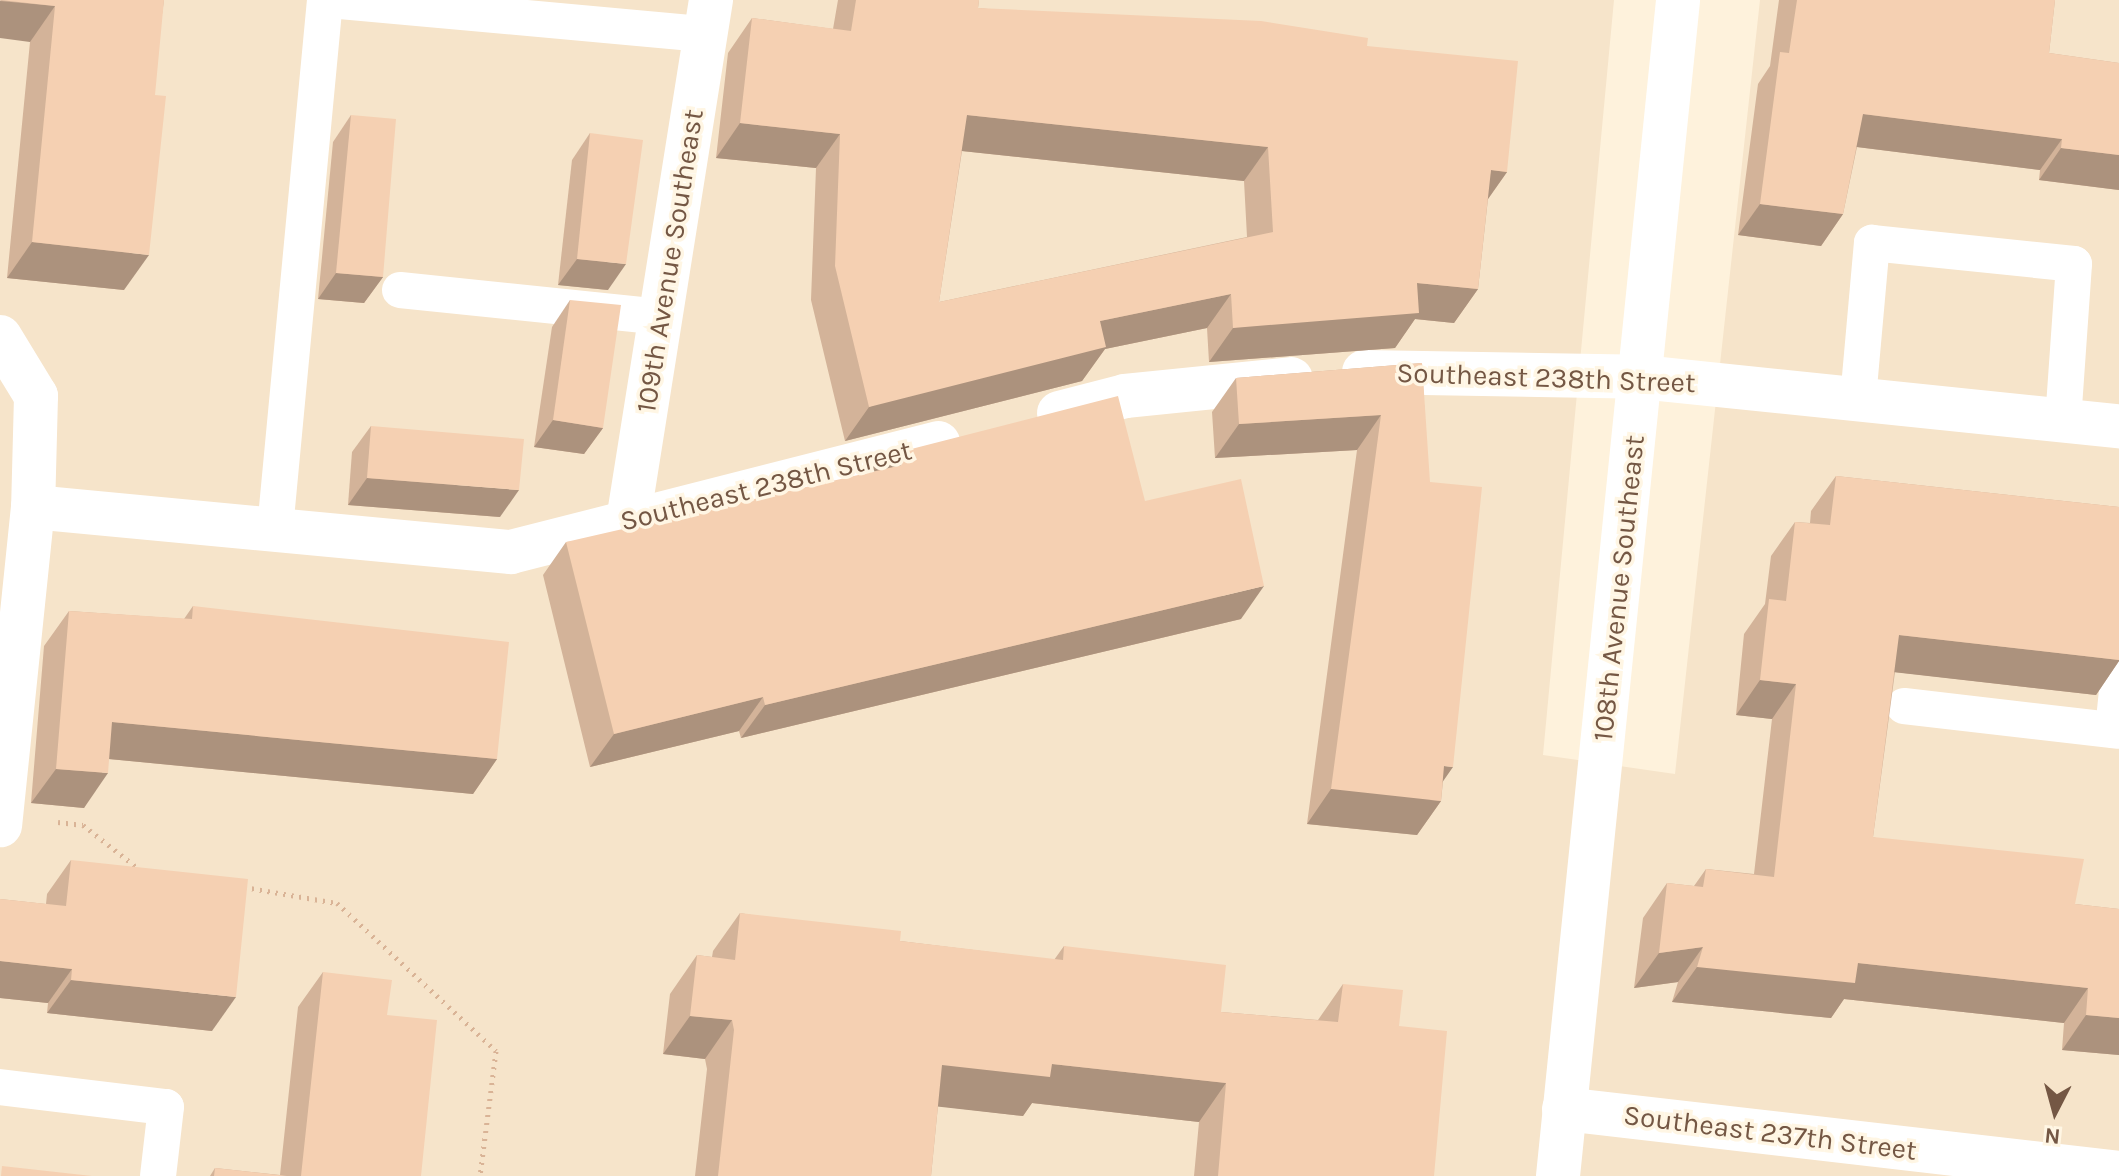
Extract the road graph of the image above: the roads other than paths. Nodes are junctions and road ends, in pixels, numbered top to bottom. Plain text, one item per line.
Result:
1 (327, 0) edge
2 (1678, 0) edge
3 (709, 17) edge
4 (400, 290) dead end
5 (661, 317) junction
6 (0, 337) edge
7 (1641, 377) junction
8 (1858, 399) junction
9 (2063, 420) junction
10 (1020, 423) edge
11 (2119, 426) edge
12 (974, 434) edge
13 (33, 507) junction
14 (628, 521) junction
15 (275, 529) junction
16 (2119, 671) edge
17 (1904, 706) dead end
18 (2116, 730) edge
19 (1, 815) edge
20 (0, 825) edge
21 (0, 1087) edge
22 (1564, 1109) junction
23 (2119, 1173) edge
24 (158, 1176) edge
25 (1558, 1176) edge

1 - 3 lane
1 - 15 lane
2 - 7 street, 108th Avenue Southeast
3 - 5 street, 109th Avenue Southeast
4 - 5 lane
5 - 14 street, 109th Avenue Southeast
6 - 13 street
7 - 8 street, Southeast 238th Street
7 - 10 street, Southeast 238th Street
7 - 22 street, 108th Avenue Southeast
8 - 9 street, Southeast 238th Street
8 - 9 lane
9 - 11 street, Southeast 238th Street
12 - 14 street, Southeast 238th Street
13 - 15 street, Southeast 238th Street
13 - 19 street
14 - 15 street, Southeast 238th Street
16 - 18 lane
17 - 18 lane
19 - 20 street
21 - 24 lane
22 - 23 street, Southeast 237th Street
22 - 25 street, 108th Avenue Southeast

